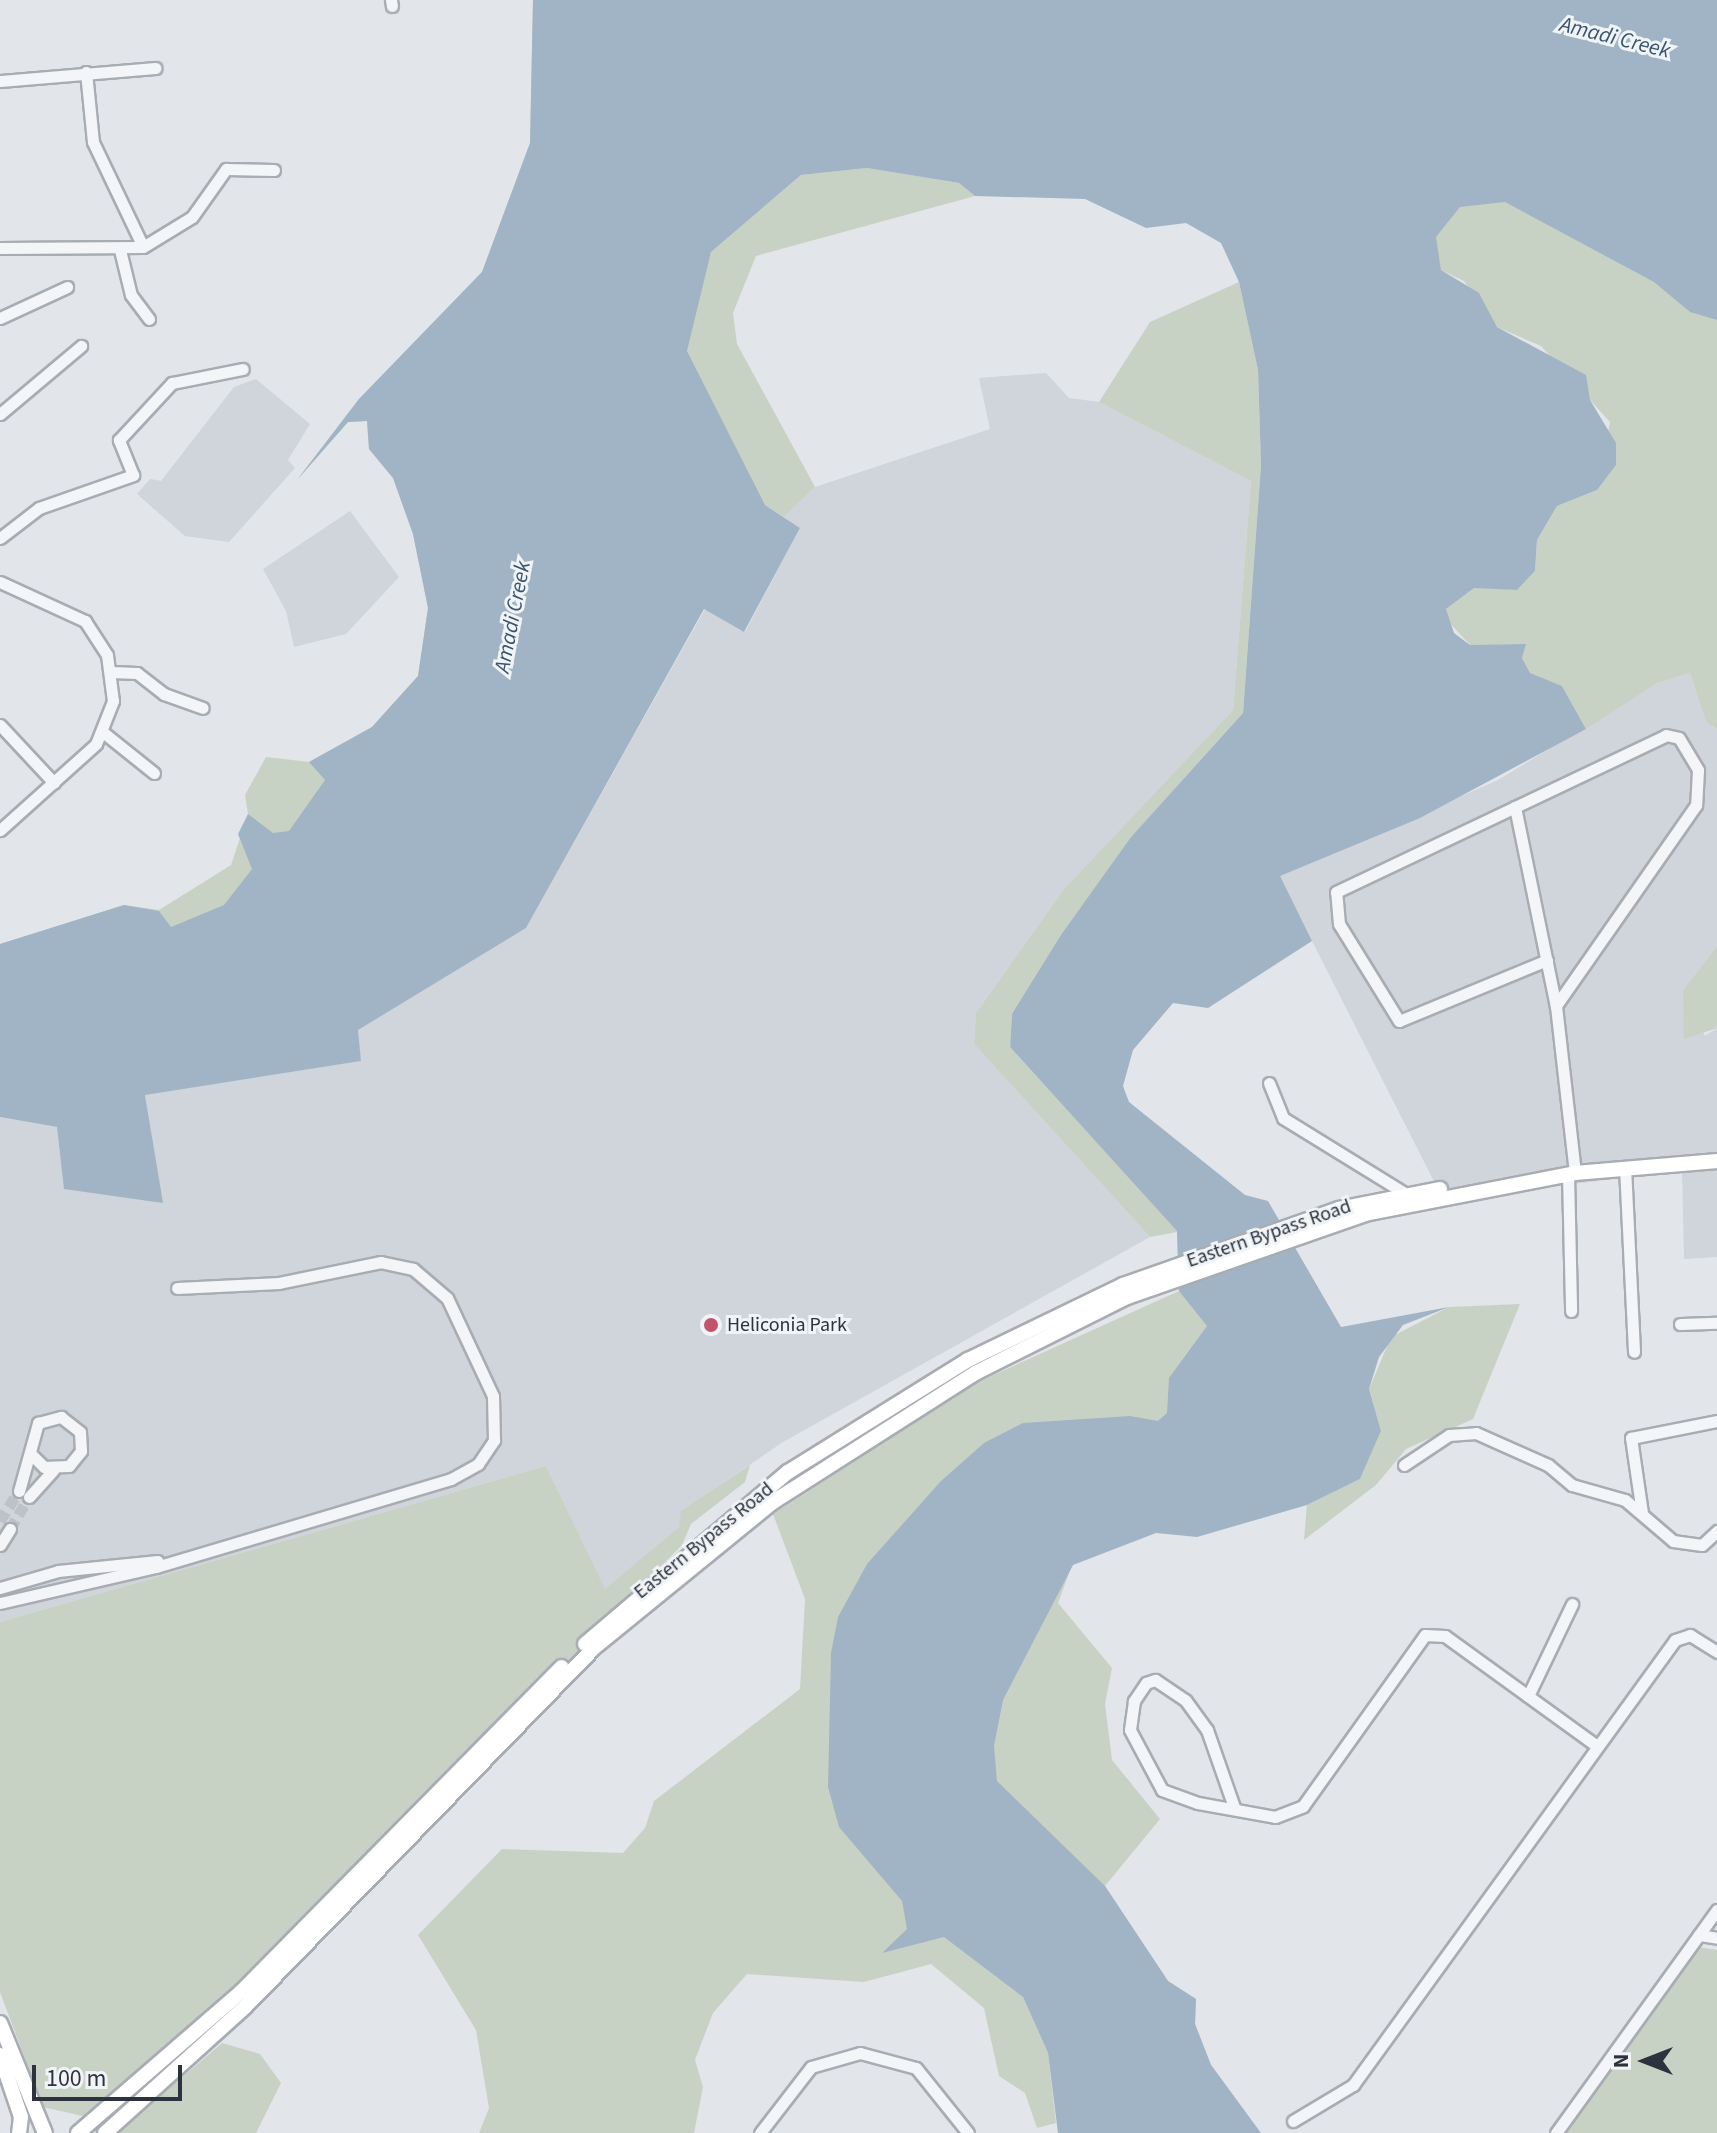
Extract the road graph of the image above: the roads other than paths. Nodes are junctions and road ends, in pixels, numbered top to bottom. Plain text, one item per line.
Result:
1 (155, 68) dead end
2 (86, 72) junction
3 (0, 81) edge
4 (274, 170) dead end
5 (143, 247) junction
6 (0, 248) edge
7 (120, 250) junction
8 (67, 287) dead end
9 (0, 318) edge
10 (149, 319) dead end
11 (81, 346) dead end
12 (243, 369) dead end
13 (0, 414) edge
14 (0, 538) edge
15 (0, 582) edge
16 (111, 672) junction
17 (203, 708) dead end
18 (0, 725) edge
19 (104, 733) junction
20 (154, 773) dead end
21 (54, 783) junction
22 (1515, 807) junction
23 (0, 830) edge
24 (1547, 960) junction
25 (1556, 1006) junction
26 (1269, 1083) dead end
27 (1717, 1161) edge
28 (1625, 1167) junction
29 (1572, 1174) junction
30 (1477, 1188) junction
31 (1406, 1194) junction
32 (1341, 1214) junction
33 (177, 1288) dead end
34 (1125, 1291) junction
35 (1571, 1311) dead end
36 (1717, 1323) edge
37 (1680, 1324) dead end
38 (1634, 1352) dead end
39 (1717, 1421) edge
40 (31, 1454) junction
41 (1404, 1465) dead end
42 (53, 1470) junction
43 (1642, 1513) junction
44 (10, 1529) tunnel mouth
45 (1717, 1531) edge
46 (0, 1545) edge
47 (174, 1559) junction
48 (0, 1588) edge
49 (0, 1603) edge
50 (1572, 1604) dead end
51 (1717, 1652) edge
52 (1528, 1696) junction
53 (1597, 1746) junction
54 (1234, 1807) junction
55 (1717, 1910) edge
56 (1699, 1935) junction
57 (1717, 1938) edge
58 (0, 2023) edge
59 (0, 2055) edge
60 (1293, 2121) dead end
61 (19, 2133) edge
62 (45, 2133) edge
63 (78, 2133) edge
64 (105, 2133) edge
65 (760, 2133) edge
66 (968, 2133) edge
67 (1556, 2133) edge

1 - 2 street
2 - 3 street
2 - 5 street
4 - 5 street
5 - 7 street
6 - 7 street
7 - 10 street
8 - 9 street
11 - 13 street
12 - 14 street
15 - 16 street
16 - 17 street
16 - 19 street
18 - 21 street
19 - 20 street
19 - 21 street
21 - 23 street
22 - 24 street
22 - 24 street
22 - 25 street
24 - 25 street
25 - 29 street
26 - 31 street
27 - 28 main road, Eastern Bypass Road
28 - 29 main road, Eastern Bypass Road
28 - 38 street
29 - 30 main road, Eastern Bypass Road
29 - 35 street
30 - 31 main road, Eastern Bypass Road
30 - 32 main road, Eastern Bypass Road
31 - 32 main road, Eastern Bypass Road
32 - 34 main road, Eastern Bypass Road
33 - 47 street
34 - 63 main road, Eastern Bypass Road
34 - 64 main road, Eastern Bypass Road
36 - 37 street
39 - 43 street
40 - 42 street
40 - 42 street
40 - 42 street
41 - 43 street
43 - 45 street
44 - 46 street
47 - 48 street
47 - 49 street
50 - 52 street
51 - 53 street
52 - 53 street
52 - 54 street
53 - 60 street
54 - 54 street
55 - 56 street
56 - 57 street
56 - 67 street
58 - 62 main road
59 - 61 main road
65 - 66 street

